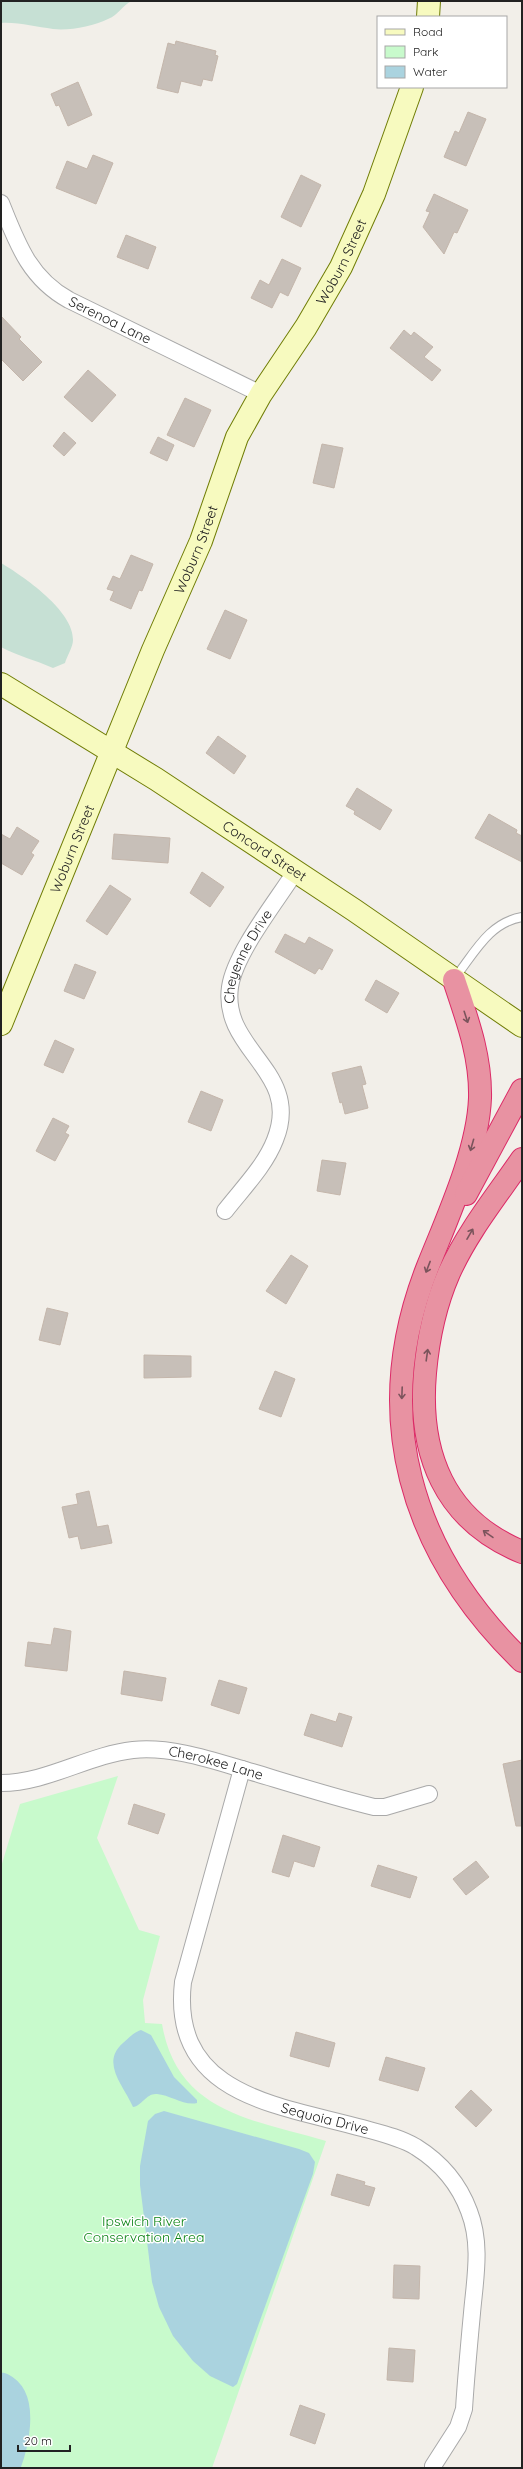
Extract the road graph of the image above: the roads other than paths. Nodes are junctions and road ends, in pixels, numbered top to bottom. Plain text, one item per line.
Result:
1 (429, 1) edge
2 (428, 16) edge
3 (412, 88) edge
4 (1, 203) edge
5 (261, 394) junction
6 (1, 684) edge
7 (111, 751) junction
8 (296, 872) junction
9 (522, 917) edge
10 (454, 980) junction
11 (1, 1024) edge
12 (522, 1026) edge
13 (522, 1090) edge
14 (521, 1160) edge
15 (225, 1211) dead end
16 (437, 1246) junction
17 (522, 1552) edge
18 (522, 1661) edge
19 (242, 1769) junction
20 (1, 1783) edge
21 (429, 1794) dead end
22 (433, 2466) dead end

1 - 2 street
3 - 5 street, Woburn Street
4 - 5 street, Serenoa Lane
5 - 7 street, Woburn Street
6 - 7 street, Concord Street
7 - 8 street, Concord Street
7 - 11 street, Woburn Street
8 - 10 street, Concord Street
8 - 15 street, Cheyenne Drive
9 - 10 lane
10 - 12 street, Concord Street
10 -> 16 highway
13 - 16 highway
17 -> 14 highway
16 -> 18 highway
19 - 20 street, Cherokee Lane
19 - 21 street, Cherokee Lane
19 - 22 street, Sequoia Drive

